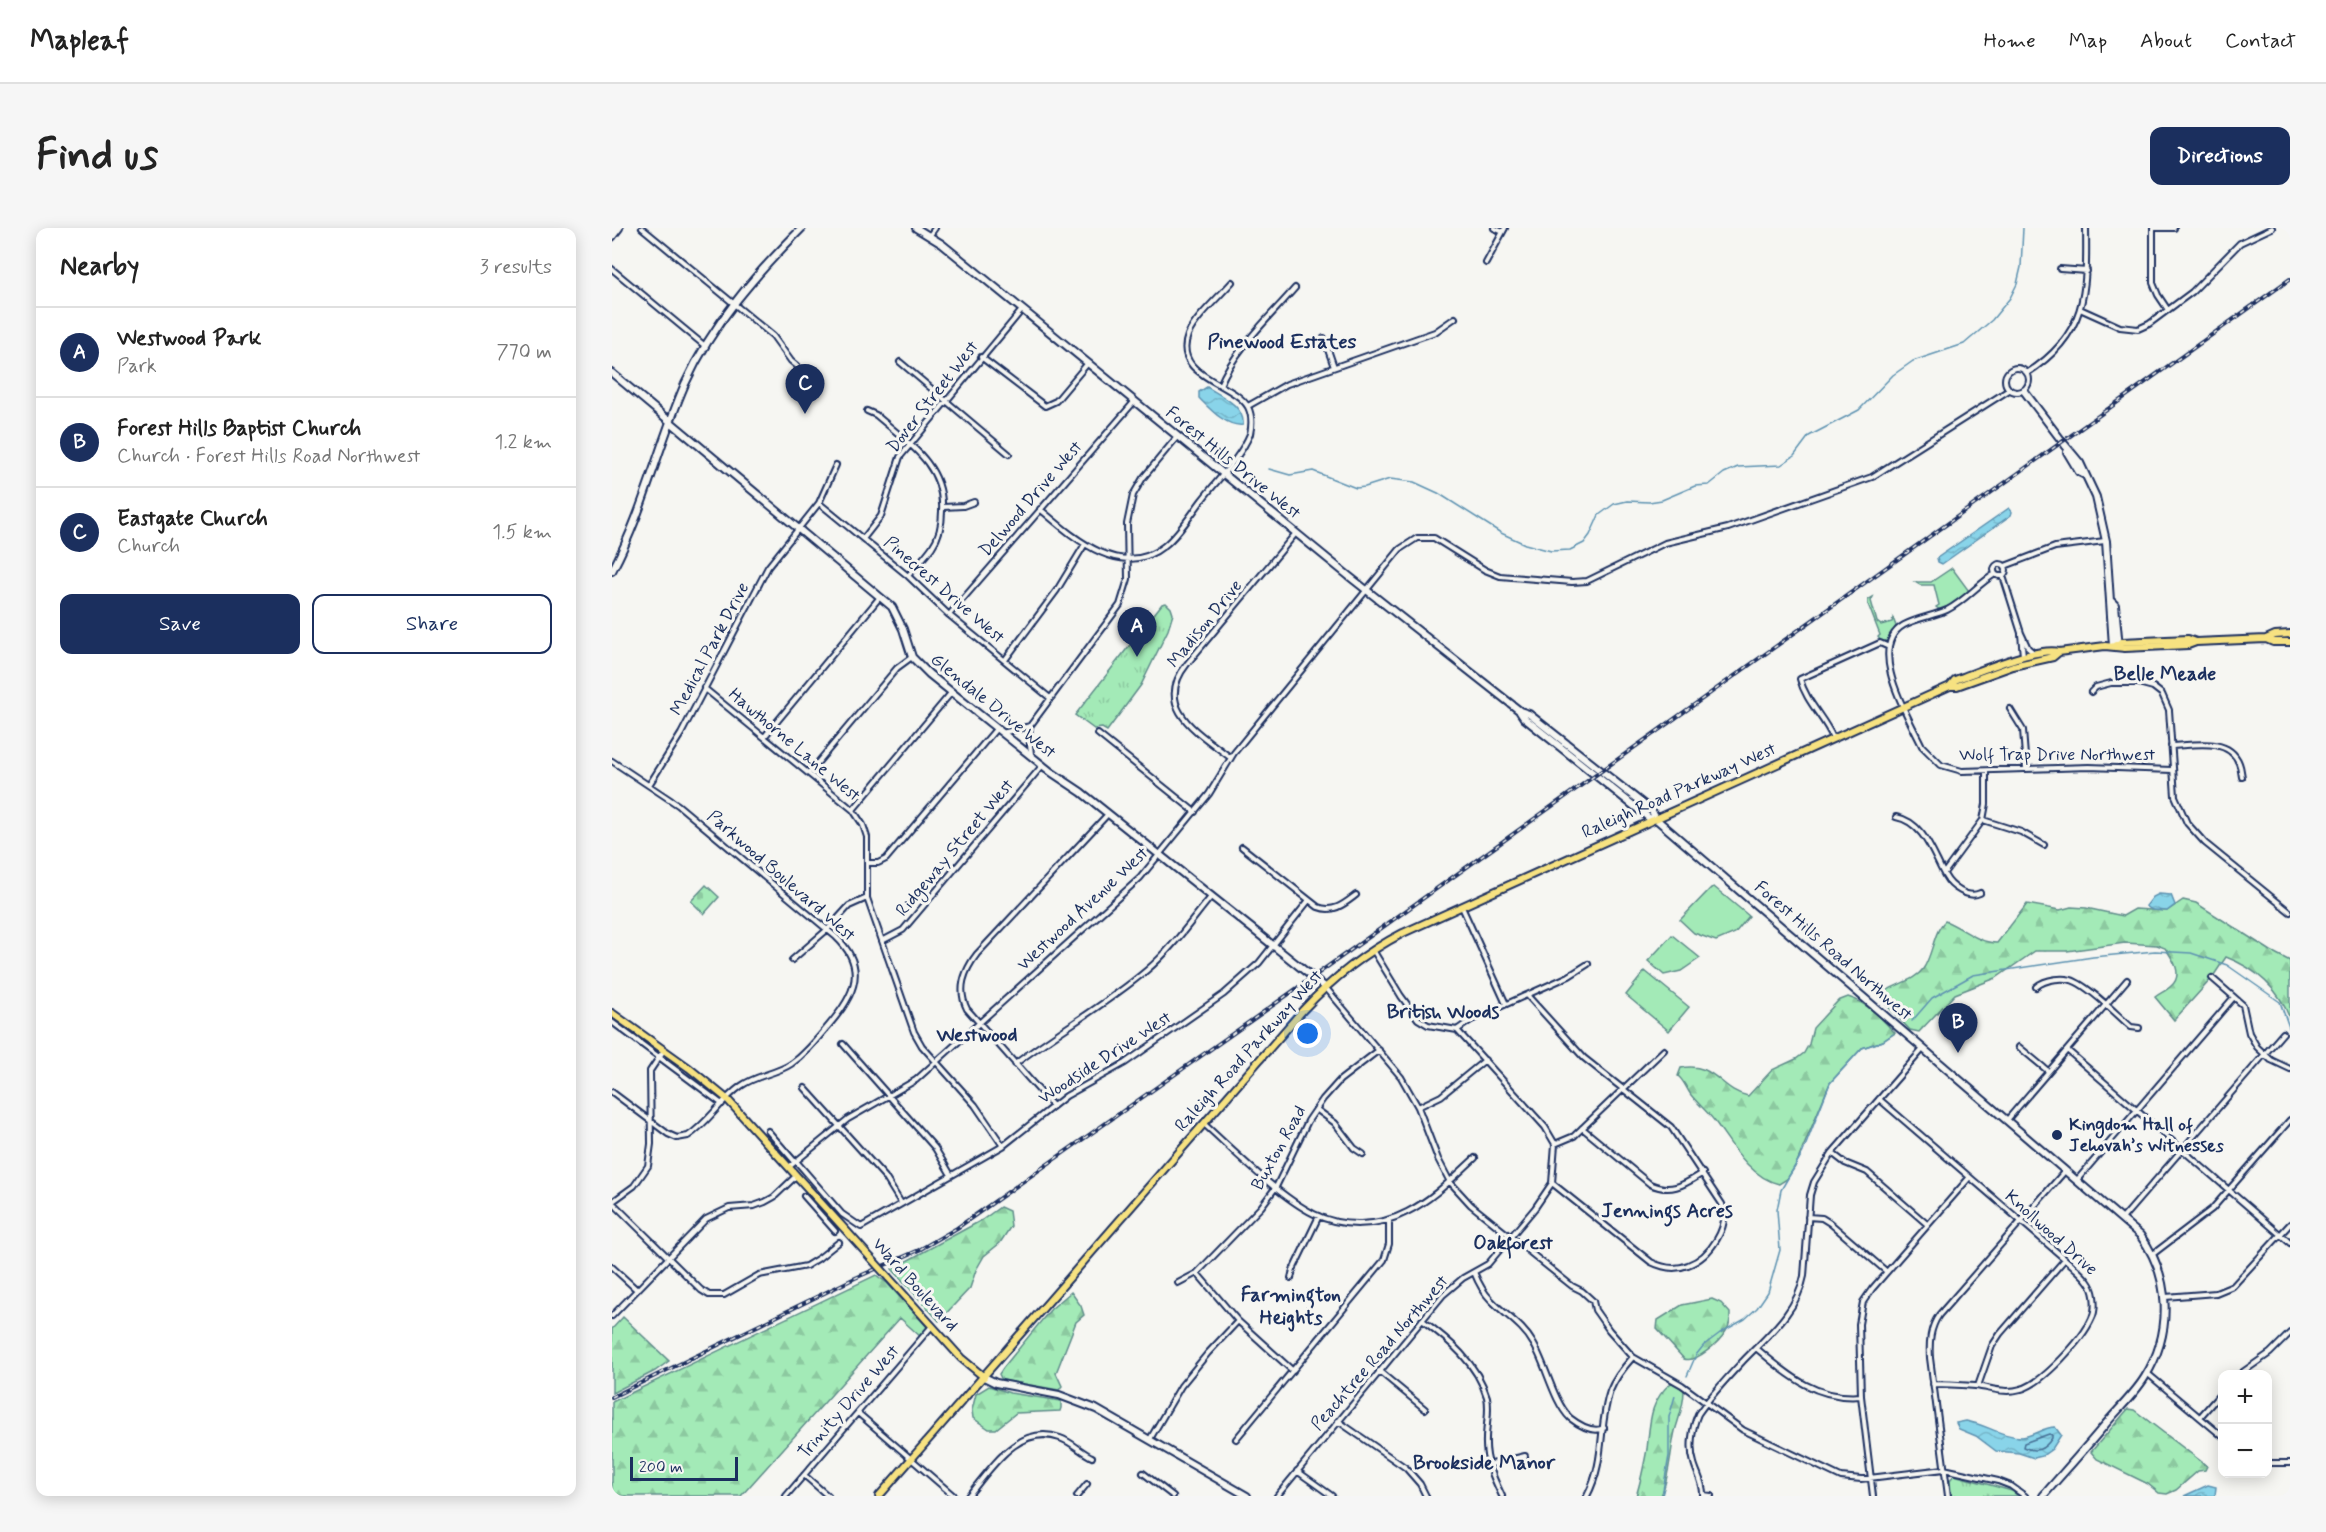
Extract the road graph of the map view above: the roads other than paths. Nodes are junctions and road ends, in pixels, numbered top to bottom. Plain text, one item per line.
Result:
1 (619, 228) edge
2 (642, 228) edge
3 (802, 228) edge
4 (916, 228) edge
5 (926, 228) edge
6 (935, 228) edge
7 (1494, 228) edge
8 (2086, 228) edge
9 (2153, 228) edge
10 (2174, 228) edge
11 (2257, 228) edge
12 (2272, 228) edge
13 (1504, 230) edge
14 (2259, 233) junction
15 (930, 235) junction
16 (612, 237) edge
17 (1486, 263) dead end
18 (612, 269) edge
19 (2060, 269) dead end
20 (2086, 272) junction
21 (1232, 282) dead end
22 (1295, 288) dead end
23 (733, 303) junction
24 (2080, 309) junction
25 (1022, 310) junction
26 (2168, 310) junction
27 (1455, 318) dead end
28 (1324, 338) dead end
29 (705, 346) junction
30 (981, 357) junction
31 (900, 362) dead end
32 (1088, 363) junction
33 (797, 366) dead end
34 (1334, 367) junction
35 (612, 373) edge
36 (2027, 373) junction
37 (1220, 385) junction
38 (2008, 390) junction
39 (2024, 391) junction
40 (946, 400) junction
41 (1134, 402) junction
42 (1248, 406) junction
43 (867, 411) dead end
44 (671, 422) junction
45 (1177, 437) junction
46 (909, 444) junction
47 (1009, 454) dead end
48 (836, 465) dead end
49 (1222, 474) junction
50 (974, 502) dead end
51 (819, 503) junction
52 (943, 507) junction
53 (1040, 509) junction
54 (798, 527) junction
55 (1296, 533) junction
56 (864, 539) junction
57 (2106, 541) junction
58 (1084, 544) junction
59 (1128, 558) junction
60 (2005, 566) junction
61 (612, 571) edge
62 (1995, 574) junction
63 (908, 576) junction
64 (2003, 576) junction
65 (1366, 590) junction
66 (881, 597) junction
67 (949, 615) junction
68 (2021, 633) junction
69 (2290, 634) edge
70 (2266, 639) junction
71 (2290, 642) edge
72 (2116, 646) junction
73 (1889, 647) junction
74 (2059, 652) junction
75 (2035, 654) junction
76 (912, 657) junction
77 (2023, 657) junction
78 (1005, 660) junction
79 (1950, 686) junction
80 (704, 688) junction
81 (2091, 692) dead end
82 (951, 693) junction
83 (1050, 698) junction
84 (1904, 706) junction
85 (2010, 709) dead end
86 (1030, 726) junction
87 (999, 731) junction
88 (1098, 734) dead end
89 (765, 736) junction
90 (1833, 738) junction
91 (2171, 746) junction
92 (1031, 756) junction
93 (1231, 758) junction
94 (612, 761) edge
95 (1042, 766) junction
96 (2026, 769) junction
97 (2172, 770) junction
98 (1986, 771) junction
99 (809, 773) junction
100 (2242, 777) dead end
101 (649, 785) junction
102 (853, 810) junction
103 (1196, 812) junction
104 (1108, 814) junction
105 (1896, 817) dead end
106 (1656, 819) junction
107 (1983, 820) junction
108 (2044, 845) dead end
109 (1242, 847) dead end
110 (1161, 855) junction
111 (867, 863) junction
112 (1944, 873) junction
113 (1980, 893) dead end
114 (1356, 895) dead end
115 (1212, 896) junction
116 (867, 898) junction
117 (1309, 900) junction
118 (1462, 906) junction
119 (2290, 912) edge
120 (828, 929) junction
121 (882, 941) junction
122 (1274, 945) junction
123 (1373, 949) junction
124 (792, 960) dead end
125 (1588, 964) dead end
126 (2212, 978) dead end
127 (2127, 980) dead end
128 (1325, 987) junction
129 (2036, 987) dead end
130 (1527, 995) junction
131 (2234, 997) junction
132 (1506, 1005) junction
133 (2105, 1005) junction
134 (612, 1013) edge
135 (612, 1022) edge
136 (978, 1024) junction
137 (2139, 1028) dead end
138 (1457, 1030) junction
139 (2283, 1033) dead end
140 (843, 1044) dead end
141 (2019, 1047) dead end
142 (1923, 1048) junction
143 (664, 1050) junction
144 (1379, 1050) junction
145 (1664, 1050) dead end
146 (2067, 1050) junction
147 (2264, 1054) junction
148 (659, 1056) junction
149 (1485, 1060) junction
150 (936, 1063) junction
151 (1015, 1064) junction
152 (2290, 1069) edge
153 (2048, 1071) junction
154 (805, 1088) dead end
155 (1623, 1088) junction
156 (612, 1092) edge
157 (889, 1096) junction
158 (1879, 1100) junction
159 (724, 1101) junction
160 (1053, 1106) junction
161 (1418, 1107) junction
162 (1316, 1109) junction
163 (2138, 1110) junction
164 (2007, 1120) junction
165 (2290, 1120) edge
166 (651, 1122) junction
167 (1204, 1124) junction
168 (839, 1126) junction
169 (1582, 1128) junction
170 (768, 1131) dead end
171 (1555, 1144) junction
172 (1002, 1146) junction
173 (2182, 1149) junction
174 (1833, 1153) junction
175 (1364, 1154) dead end
176 (1475, 1158) dead end
177 (796, 1162) junction
178 (789, 1168) junction
179 (2065, 1171) junction
180 (1703, 1173) junction
181 (951, 1175) junction
182 (796, 1176) junction
183 (1969, 1178) junction
184 (2076, 1181) junction
185 (1450, 1182) junction
186 (1552, 1183) junction
187 (1276, 1186) junction
188 (2229, 1190) junction
189 (804, 1196) dead end
190 (612, 1202) edge
191 (821, 1203) junction
192 (901, 1203) junction
193 (815, 1209) junction
194 (1319, 1216) junction
195 (1808, 1217) junction
196 (2122, 1219) junction
197 (1389, 1220) junction
198 (2021, 1221) junction
199 (2290, 1224) edge
200 (1928, 1225) junction
201 (834, 1231) dead end
202 (2281, 1235) junction
203 (1512, 1238) junction
204 (839, 1242) dead end
205 (2290, 1243) edge
206 (2153, 1254) junction
207 (668, 1256) junction
208 (2066, 1259) junction
209 (612, 1267) edge
210 (1474, 1272) junction
211 (1887, 1272) junction
212 (1197, 1273) junction
213 (1291, 1278) dead end
214 (1178, 1283) dead end
215 (636, 1289) junction
216 (2165, 1297) junction
217 (612, 1316) edge
218 (1422, 1320) junction
219 (1238, 1322) junction
220 (932, 1326) junction
221 (2290, 1333) edge
222 (1756, 1348) junction
223 (1633, 1357) junction
224 (2246, 1370) edge
225 (1293, 1371) junction
226 (1379, 1371) junction
227 (2148, 1372) junction
228 (984, 1377) junction
229 (1934, 1383) junction
230 (1978, 1386) junction
231 (1861, 1396) junction
232 (2218, 1397) edge
233 (1706, 1404) junction
234 (1425, 1408) dead end
235 (858, 1413) junction
236 (2200, 1417) junction
237 (1338, 1421) junction
238 (1604, 1428) junction
239 (2218, 1432) edge
240 (1150, 1439) junction
241 (1236, 1439) dead end
242 (1525, 1456) dead end
243 (1092, 1457) dead end
244 (911, 1459) junction
245 (2272, 1463) edge
246 (2290, 1463) edge
247 (1488, 1465) junction
248 (1944, 1469) junction
249 (1297, 1471) junction
250 (1143, 1473) dead end
251 (804, 1475) junction
252 (1870, 1477) junction
253 (1087, 1484) dead end
254 (1080, 1495) edge
255 (1704, 1495) edge
256 (786, 1496) edge
257 (828, 1496) edge
258 (879, 1496) edge
259 (954, 1496) edge
260 (968, 1496) edge
261 (1173, 1496) edge
262 (1247, 1496) edge
263 (1277, 1496) edge
264 (1332, 1496) edge
265 (1426, 1496) edge
266 (1502, 1496) edge
267 (1587, 1496) edge
268 (1711, 1496) edge
269 (1873, 1496) edge
270 (1948, 1496) edge
271 (2025, 1496) edge
272 (2043, 1496) edge

1 - 16 main road
2 - 23 street
3 - 23 main road
4 - 15 main road, Forest Hills Drive West
5 - 15 main road, Forest Hills Drive West
6 - 15 street
7 - 13 street
8 - 20 street
9 - 10 street
9 - 26 street
11 - 14 street
12 - 14 street
13 - 17 street
14 - 26 street
15 - 25 main road, Forest Hills Drive West
18 - 29 street
19 - 20 street
20 - 24 street
21 - 37 street
22 - 37 street
23 - 29 main road
23 - 33 street
24 - 26 street
24 - 36 street
25 - 30 street, Dover Street West
25 - 32 main road, Forest Hills Drive West
27 - 34 street
28 - 34 street
29 - 44 main road
30 - 32 street
30 - 40 street, Dover Street West
31 - 40 street
32 - 41 main road, Forest Hills Drive West
34 - 42 street
35 - 44 main road, Glendale Drive West
36 - 38 street
36 - 39 street
37 - 42 street
38 - 39 street
38 - 65 street, Westwood Avenue West
39 - 57 main road
40 - 46 street, Dover Street West
40 - 47 street
41 - 45 main road, Forest Hills Drive West
41 - 53 street, Delwood Drive West
42 - 49 street
43 - 46 street
44 - 54 main road, Glendale Drive West
44 - 61 main road
45 - 49 main road, Forest Hills Drive West
45 - 59 street
46 - 52 street
46 - 56 street, Dover Street West
48 - 51 street, Medical Park Drive
49 - 55 main road, Forest Hills Drive West
49 - 59 street
50 - 52 street
51 - 54 street, Medical Park Drive
51 - 56 street, Pinecrest Drive West
52 - 63 street
53 - 58 street
53 - 67 street, Delwood Drive West
54 - 66 main road, Glendale Drive West
54 - 80 street, Medical Park Drive
55 - 65 main road, Forest Hills Drive West
55 - 93 street, Madison Drive
56 - 63 street, Pinecrest Drive West
57 - 60 street
57 - 72 main road
58 - 59 street
58 - 78 street
59 - 83 street
60 - 62 street
60 - 64 street
62 - 64 street
62 - 73 street
63 - 67 street, Pinecrest Drive West
64 - 68 street
65 - 93 street, Westwood Avenue West
65 - 106 main road, Forest Hills Drive West
66 - 76 main road, Glendale Drive West
66 - 89 street
67 - 78 street, Pinecrest Drive West
68 - 75 street
68 - 77 street
69 - 70 main road, Raleigh Road Parkway West
70 - 71 main road, Raleigh Road Parkway West
70 - 72 main road, Raleigh Road Parkway West
72 - 74 main road, Raleigh Road Parkway West
73 - 84 street, Wolf Trap Drive Northwest
73 - 90 street
74 - 75 main road, Raleigh Road Parkway West
74 - 79 main road, Raleigh Road Parkway West
75 - 77 main road, Raleigh Road Parkway West
76 - 82 main road, Glendale Drive West
76 - 99 street
77 - 79 main road, Raleigh Road Parkway West
78 - 83 street, Pinecrest Drive West
79 - 84 main road, Raleigh Road Parkway West
80 - 89 street, Hawthorne Lane West
80 - 101 street, Medical Park Drive
81 - 91 street
82 - 87 main road, Glendale Drive West
82 - 102 street
83 - 86 street
84 - 90 main road, Raleigh Road Parkway West
84 - 98 street, Wolf Trap Drive Northwest
85 - 96 street
86 - 87 street
86 - 92 street
87 - 92 main road, Glendale Drive West
87 - 111 street
88 - 103 street
89 - 99 street, Hawthorne Lane West
90 - 106 main road, Raleigh Road Parkway West
91 - 97 street
91 - 100 street
92 - 95 main road, Glendale Drive West
93 - 103 street, Westwood Avenue West
94 - 101 street, Parkwood Boulevard West
95 - 104 main road, Glendale Drive West
95 - 121 street, Ridgeway Street West
96 - 97 street, Wolf Trap Drive Northwest
96 - 98 street, Wolf Trap Drive Northwest
97 - 119 street
98 - 107 street
99 - 102 street, Hawthorne Lane West
101 - 120 street, Parkwood Boulevard West
102 - 111 street, Hawthorne Lane West
103 - 110 street, Westwood Avenue West
104 - 110 main road, Glendale Drive West
104 - 136 street
105 - 112 street
106 - 118 main road, Raleigh Road Parkway West
106 - 142 main road, Forest Hills Road Northwest
107 - 108 street
107 - 112 street
109 - 117 street
110 - 115 main road, Glendale Drive West
110 - 136 street, Westwood Avenue West
111 - 116 street, Hawthorne Lane West
112 - 113 street
114 - 117 street
115 - 122 main road, Glendale Drive West
115 - 151 street
116 - 120 street
116 - 121 street, Hawthorne Lane West
117 - 122 street, Woodside Drive West
118 - 123 main road, Raleigh Road Parkway West
118 - 132 street
120 - 124 street
120 - 159 street, Parkwood Boulevard West
121 - 150 street, Hawthorne Lane West
122 - 128 main road, Glendale Drive West
122 - 160 street, Woodside Drive West
123 - 128 main road, Raleigh Road Parkway West
123 - 138 street
125 - 130 street
126 - 131 street
127 - 133 street
128 - 144 street
128 - 167 main road, Raleigh Road Parkway West
129 - 133 street
130 - 132 street
130 - 155 street
131 - 147 street
131 - 163 street
132 - 138 street
133 - 137 street
133 - 146 street
134 - 143 main road, Ward Boulevard
135 - 148 street
136 - 150 street, Westwood Avenue West
136 - 151 street
138 - 149 street
139 - 147 street
140 - 157 street
141 - 153 street
142 - 158 street
142 - 164 main road, Forest Hills Road Northwest
143 - 148 street
143 - 159 main road, Ward Boulevard
144 - 161 street
144 - 162 street, Buxton Road
145 - 155 street
146 - 153 street
146 - 163 street
147 - 152 street
147 - 173 street
148 - 159 street
148 - 166 street
149 - 161 street
149 - 171 street
150 - 157 street, Westwood Avenue West
150 - 172 street, Hawthorne Lane West
151 - 160 street
153 - 164 street
154 - 168 street
155 - 169 street
155 - 180 street
156 - 166 street
157 - 168 street, Westwood Avenue West
157 - 181 street
158 - 174 street
158 - 183 street, Knollwood Drive
159 - 166 street, Parkwood Boulevard West
159 - 178 main road, Ward Boulevard
160 - 172 street, Woodside Drive West
161 - 185 street
162 - 175 street
162 - 187 street, Buxton Road
163 - 173 street
163 - 184 street
164 - 179 main road, Forest Hills Road Northwest
165 - 188 street
166 - 190 street
167 - 187 street
167 - 228 main road, Raleigh Road Parkway West
168 - 177 street, Westwood Avenue West
168 - 192 street
169 - 171 street
169 - 180 street
170 - 177 street
171 - 186 street
172 - 181 street, Woodside Drive West
173 - 188 street
173 - 196 street
174 - 195 street
174 - 200 street
176 - 185 street
177 - 178 street, Westwood Avenue West
177 - 192 street, Woodside Drive West
178 - 182 main road, Ward Boulevard
179 - 184 main road, Forest Hills Road Northwest
179 - 198 street
180 - 186 street
181 - 192 street, Woodside Drive West
182 - 191 main road, Ward Boulevard
182 - 207 street
183 - 198 street, Knollwood Drive
183 - 200 street
184 - 196 main road, Forest Hills Road Northwest
185 - 197 street
185 - 203 street
186 - 203 street, Peachtree Road Northwest
187 - 194 street
187 - 212 street, Buxton Road
188 - 202 street
188 - 206 street
189 - 193 street
190 - 207 street
191 - 193 street
191 - 220 main road, Ward Boulevard, bridge
193 - 201 street
194 - 197 street
194 - 213 street
195 - 211 street
195 - 222 street
196 - 206 main road, Forest Hills Road Northwest
197 - 225 street
198 - 208 street, Knollwood Drive
198 - 229 street
199 - 202 street
200 - 211 street
202 - 205 street
202 - 216 street
203 - 210 street, Peachtree Road Northwest
203 - 223 street
204 - 207 street
206 - 216 main road, Forest Hills Road Northwest
207 - 215 street
208 - 230 street
208 - 230 street, Knollwood Drive
209 - 215 street
210 - 218 street, Peachtree Road Northwest
210 - 238 street
211 - 231 street
212 - 214 street, Buxton Road
212 - 219 street
215 - 217 street
216 - 227 main road, Forest Hills Road Northwest
218 - 226 street, Peachtree Road Northwest
218 - 247 street
219 - 225 street
219 - 240 street
220 - 228 main road, Ward Boulevard
220 - 235 street, Trinity Drive West
221 - 224 street
222 - 231 street
222 - 233 street
223 - 233 street
223 - 238 street
225 - 241 street
226 - 234 street
226 - 237 street, Peachtree Road Northwest
227 - 236 street
227 - 272 main road, Forest Hills Road Northwest
228 - 240 main road, Ward Boulevard
228 - 244 main road, Raleigh Road Parkway West
229 - 230 street, Knollwood Drive
229 - 248 street
231 - 252 street
232 - 236 street
233 - 252 street
233 - 255 street
235 - 244 street
235 - 251 street, Trinity Drive West
236 - 239 street
237 - 249 street, Peachtree Road Northwest
237 - 265 street
238 - 267 street
240 - 262 main road, Ward Boulevard
242 - 247 street
243 - 260 street
244 - 258 main road, Raleigh Road Parkway West
244 - 259 street
245 - 246 street
247 - 266 street
248 - 252 street
248 - 270 street
248 - 271 street
249 - 263 street, Peachtree Road Northwest
249 - 264 street
250 - 261 street
251 - 256 street, Trinity Drive West
251 - 257 street
252 - 269 street
253 - 254 street
255 - 268 street

